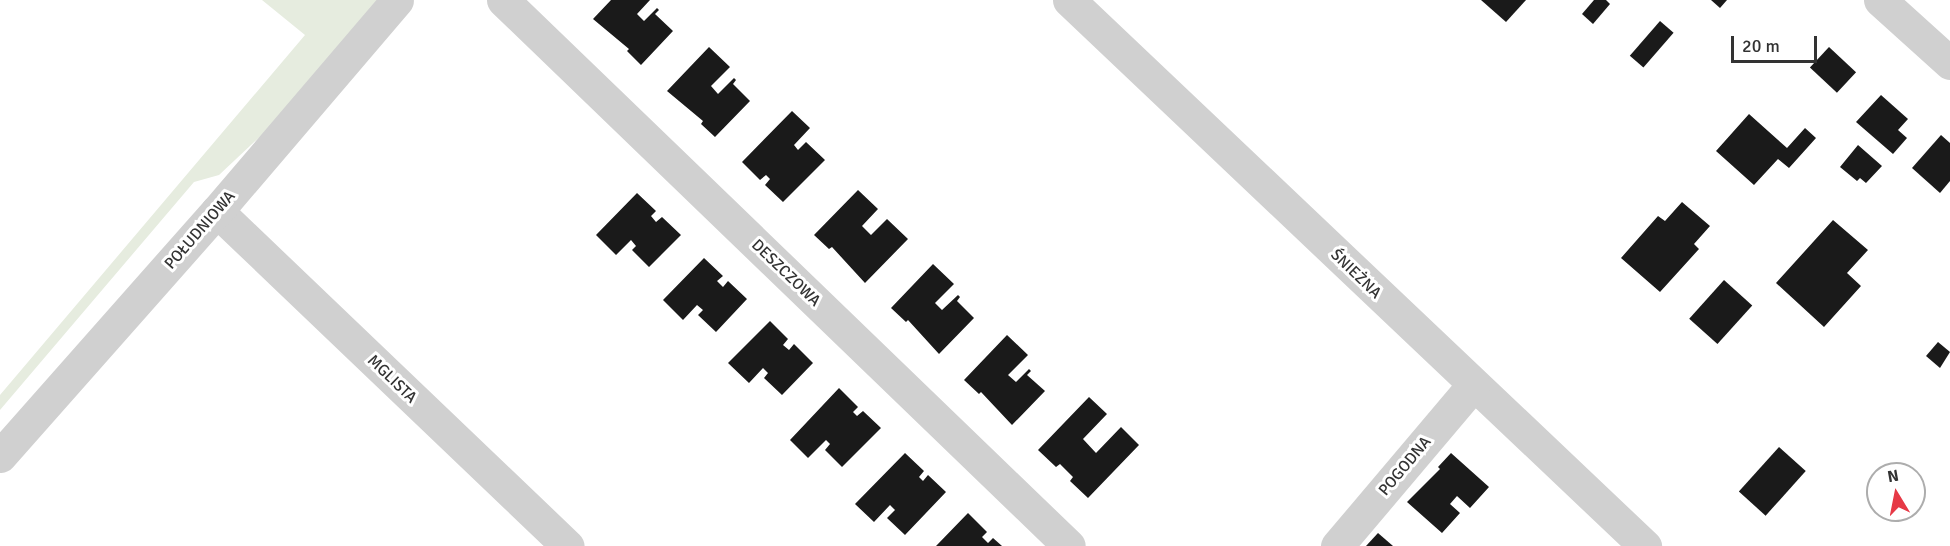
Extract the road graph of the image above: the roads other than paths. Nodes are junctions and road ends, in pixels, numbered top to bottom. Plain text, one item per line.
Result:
1 (397, 0) edge
2 (503, 0) edge
3 (1069, 0) edge
4 (1880, 0) edge
5 (1950, 63) edge
6 (217, 211) junction
7 (1473, 385) junction
8 (0, 456) edge
9 (568, 546) edge
10 (1069, 546) edge
11 (1337, 546) edge
12 (1645, 546) edge

1 - 6 street, POŁUDNIOWA
2 - 10 street, DESZCZOWA
3 - 7 street, ŚNIEŻNA
4 - 5 street
6 - 8 street, POŁUDNIOWA
6 - 9 street, MGLISTA
7 - 11 street, POGODNA
7 - 12 street, ŚNIEŻNA

